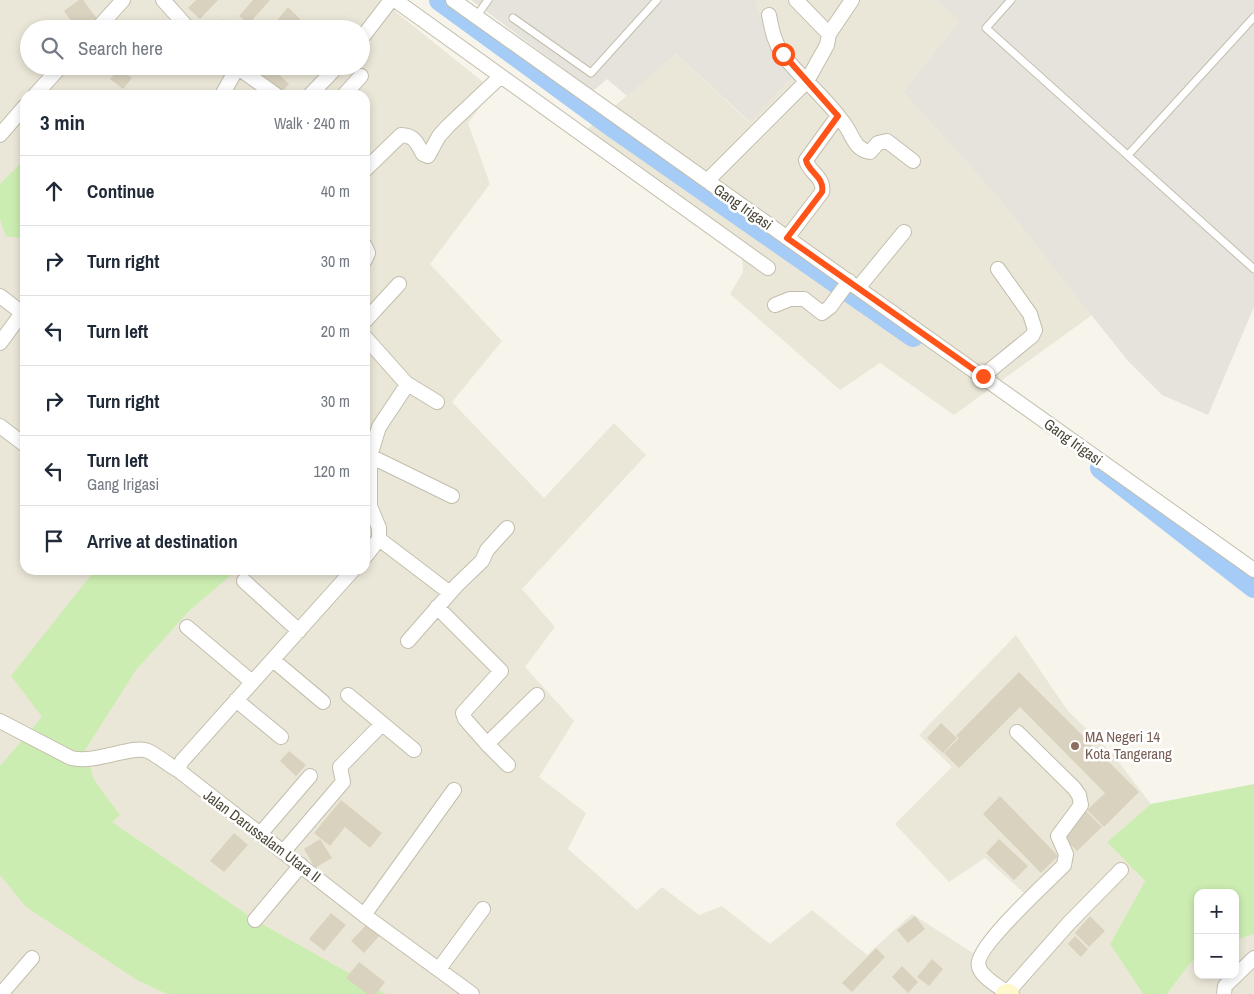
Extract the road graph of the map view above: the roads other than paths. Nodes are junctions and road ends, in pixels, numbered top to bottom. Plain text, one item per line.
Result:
1 (123, 0) edge
2 (163, 0) edge
3 (393, 0) edge
4 (488, 0) edge
5 (657, 0) edge
6 (796, 0) edge
7 (852, 0) edge
8 (1011, 0) edge
9 (458, 1) edge
10 (769, 15) dead end
11 (476, 17) junction
12 (1254, 17) edge
13 (513, 18) dead end
14 (107, 20) edge
15 (181, 20) edge
16 (370, 28) edge
17 (829, 34) junction
18 (53, 75) edge
19 (232, 75) edge
20 (247, 75) edge
21 (329, 75) edge
22 (361, 76) dead end
23 (501, 76) junction
24 (807, 81) junction
25 (39, 90) edge
26 (224, 90) edge
27 (269, 90) edge
28 (315, 90) edge
29 (348, 90) edge
30 (20, 112) edge
31 (838, 116) junction
32 (0, 134) edge
33 (1128, 155) junction
34 (913, 161) dead end
35 (370, 165) edge
36 (708, 181) junction
37 (904, 232) dead end
38 (787, 238) junction
39 (768, 268) dead end
40 (998, 269) dead end
41 (1254, 269) edge
42 (399, 284) dead end
43 (851, 285) junction
44 (0, 296) edge
45 (775, 305) dead end
46 (20, 311) edge
47 (370, 315) edge
48 (20, 319) edge
49 (0, 343) edge
50 (370, 343) edge
51 (983, 376) junction
52 (406, 383) junction
53 (437, 402) dead end
54 (0, 426) edge
55 (20, 441) edge
56 (370, 456) junction
57 (452, 496) dead end
58 (507, 528) dead end
59 (379, 539) junction
60 (370, 551) edge
61 (1254, 570) edge
62 (349, 575) edge
63 (244, 581) dead end
64 (450, 593) junction
65 (437, 607) junction
66 (187, 628) dead end
67 (299, 631) junction
68 (408, 641) dead end
69 (273, 660) junction
70 (252, 682) junction
71 (348, 695) dead end
72 (537, 695) dead end
73 (236, 700) junction
74 (323, 702) dead end
75 (1, 723) edge
76 (382, 724) junction
77 (1016, 732) dead end
78 (281, 737) dead end
79 (487, 744) junction
80 (414, 750) dead end
81 (508, 765) dead end
82 (178, 770) junction
83 (310, 776) dead end
84 (454, 790) dead end
85 (261, 833) junction
86 (284, 851) junction
87 (301, 865) junction
88 (1121, 870) dead end
89 (483, 909) dead end
90 (364, 915) junction
91 (255, 920) dead end
92 (32, 958) dead end
93 (1254, 958) edge
94 (439, 970) junction
95 (1, 994) edge
96 (472, 994) edge
97 (1008, 994) edge
98 (1224, 994) edge

1 - 14 street
2 - 15 street
3 - 16 street
3 - 23 street
4 - 11 lane
5 - 13 lane
6 - 17 street
7 - 17 street
8 - 33 lane
9 - 11 street, Gang Irigasi
10 - 24 street
11 - 36 street, Gang Irigasi
12 - 33 lane
17 - 24 street
18 - 25 street
19 - 26 street
20 - 27 street
21 - 28 street
22 - 29 street
23 - 35 street
23 - 39 street
24 - 31 street
24 - 36 street
30 - 32 street
31 - 34 street
31 - 38 street
33 - 41 lane
36 - 38 street, Gang Irigasi
37 - 43 street
38 - 43 street, Gang Irigasi
40 - 51 street
42 - 47 street
43 - 45 street
43 - 51 street, Gang Irigasi
44 - 46 street
48 - 49 street
50 - 52 street
51 - 61 street, Gang Irigasi
52 - 53 street
52 - 56 street
54 - 55 street
56 - 57 street
56 - 59 street
58 - 64 street
59 - 60 street
59 - 64 street
62 - 67 street
63 - 67 street
64 - 65 street
65 - 68 street
65 - 79 street
66 - 70 street
67 - 69 street
69 - 70 street
69 - 74 street
70 - 73 street
71 - 76 street
72 - 79 street
73 - 78 street
73 - 82 street
75 - 82 street, Jalan Darussalam Utara II
76 - 80 street
76 - 86 street
77 - 97 street
79 - 81 street
82 - 85 street, Jalan Darussalam Utara II
83 - 85 street
84 - 90 street
85 - 86 street, Jalan Darussalam Utara II
86 - 87 street, Jalan Darussalam Utara II
87 - 90 street, Jalan Darussalam Utara II
87 - 91 street
88 - 97 street
89 - 94 street
90 - 94 street, Jalan Darussalam Utara II
92 - 95 street
93 - 98 street
94 - 96 street, Jalan Darussalam Utara II

